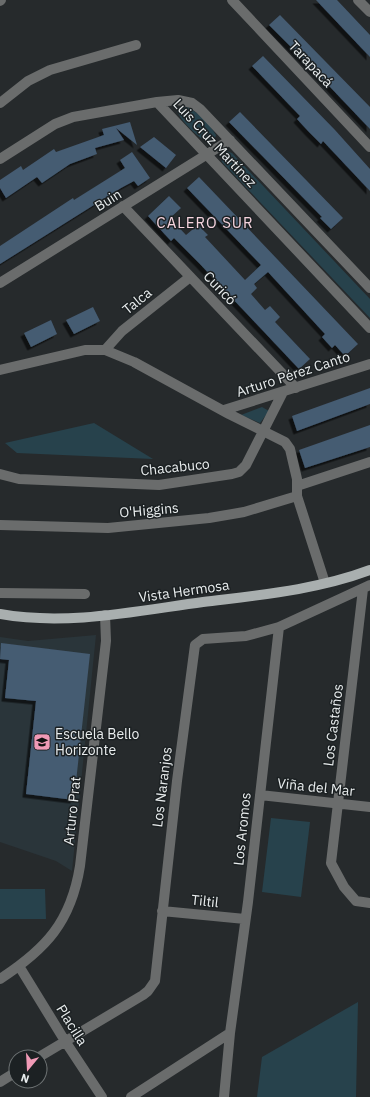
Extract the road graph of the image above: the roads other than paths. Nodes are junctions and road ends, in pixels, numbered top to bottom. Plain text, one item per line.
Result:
1 (232, 0) edge
2 (358, 0) edge
3 (370, 12) edge
4 (136, 45) dead end
5 (157, 102) junction
6 (0, 103) edge
7 (230, 140) junction
8 (370, 147) edge
9 (207, 154) junction
10 (0, 159) edge
11 (123, 206) junction
12 (190, 277) junction
13 (0, 283) edge
14 (370, 288) edge
15 (370, 328) edge
16 (105, 350) junction
17 (370, 364) edge
18 (0, 370) edge
19 (296, 388) junction
20 (283, 392) junction
21 (224, 410) junction
22 (263, 431) junction
23 (370, 462) edge
24 (0, 474) edge
25 (297, 491) junction
26 (0, 525) edge
27 (370, 570) edge
28 (325, 583) junction
29 (367, 587) edge
30 (0, 592) edge
31 (85, 594) dead end
32 (0, 614) edge
33 (105, 615) junction
34 (279, 627) junction
35 (260, 796) junction
36 (338, 804) junction
37 (370, 807) edge
38 (370, 903) edge
39 (162, 911) junction
40 (245, 919) junction
41 (20, 966) junction
42 (0, 979) edge
43 (230, 1033) junction
44 (65, 1041) junction
45 (48, 1051) edge
46 (102, 1097) edge
47 (130, 1097) edge
48 (224, 1097) edge

1 - 8 street, Tarapacá
2 - 3 street
4 - 6 street
5 - 7 street, Luis Cruz Martínez
5 - 9 street, Luis Cruz Martínez
5 - 10 street
7 - 9 street, Buin
7 - 14 street, Luis Cruz Martínez
9 - 11 street, Buin
9 - 15 street, Luis Cruz Martínez
11 - 12 street, Curicó
11 - 13 street, Buin
12 - 16 street, Talca
12 - 19 street, Curicó
16 - 18 street, Arturo Pérez Canto
16 - 21 street, Arturo Pérez Canto
17 - 19 street, Arturo Pérez Canto
19 - 20 street, Arturo Pérez Canto
20 - 21 street, Arturo Pérez Canto
20 - 22 street, Chacabuco
21 - 22 street, Arturo Pérez Canto
22 - 24 street, Chacabuco
22 - 25 street, Arturo Pérez Canto
23 - 25 street, O'Higgins
25 - 26 street, O'Higgins
25 - 28 street, Arturo Pérez Canto
27 - 28 main road, Vista Hermosa
28 - 33 main road, Vista Hermosa
29 - 34 street, Los Naranjos
29 - 36 street, Los Castaños
30 - 31 street
32 - 33 main road, Vista Hermosa
33 - 41 street, Arturo Prat
34 - 35 street, Los Aromos
34 - 39 street, Los Naranjos
35 - 36 street, Viña del Mar
35 - 40 street, Los Aromos
36 - 37 street, Viña del Mar
36 - 38 street, Los Castaños
39 - 40 street, Tiltil
39 - 44 street, Los Naranjos
40 - 43 street, Los Aromos
41 - 42 street, Arturo Prat
41 - 44 street, Placilla
43 - 47 street
43 - 48 street, Los Aromos
44 - 45 street, Los Naranjos
44 - 46 street, Placilla

